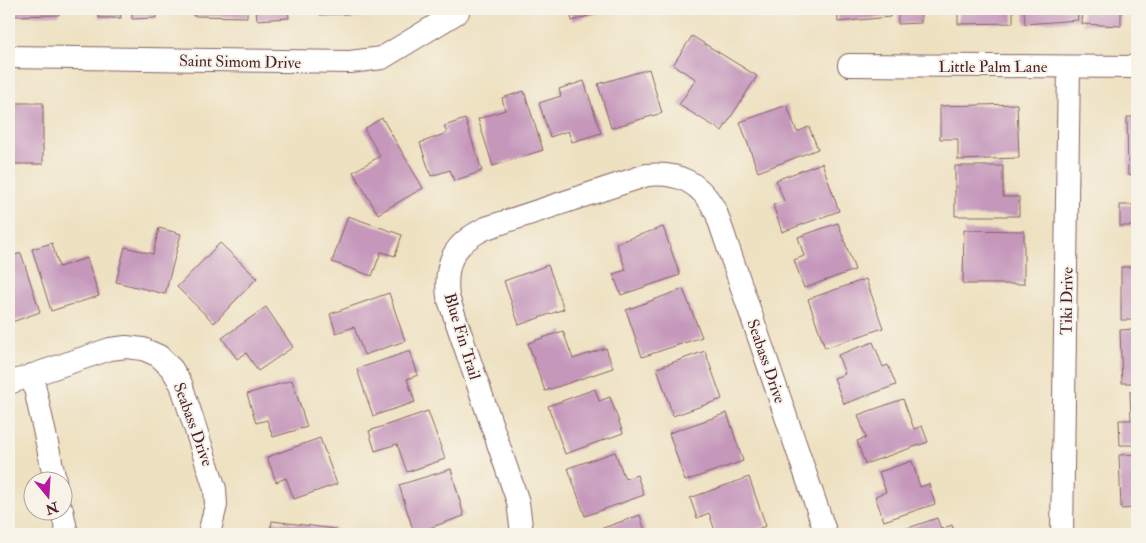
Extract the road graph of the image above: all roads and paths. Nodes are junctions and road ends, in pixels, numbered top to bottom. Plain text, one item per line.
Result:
1 (458, 12) dead end
2 (9, 57) edge
3 (849, 65) dead end
4 (1069, 67) junction
5 (1137, 67) edge
6 (701, 191) joint
7 (32, 375) junction
8 (9, 383) edge
9 (53, 470) edge
10 (64, 520) edge
11 (67, 534) edge
12 (209, 534) edge
13 (522, 534) edge
14 (826, 534) edge
15 (1062, 534) edge

1 - 2 street, Saint Simom Drive
3 - 4 street, Little Palm Lane
4 - 5 street, Little Palm Lane
4 - 15 street, Tiki Drive
6 - 13 street, Blue Fin Trail
6 - 14 street, Seabass Drive
7 - 8 street, Seabass Drive
7 - 9 street
7 - 12 street, Seabass Drive
10 - 11 street

